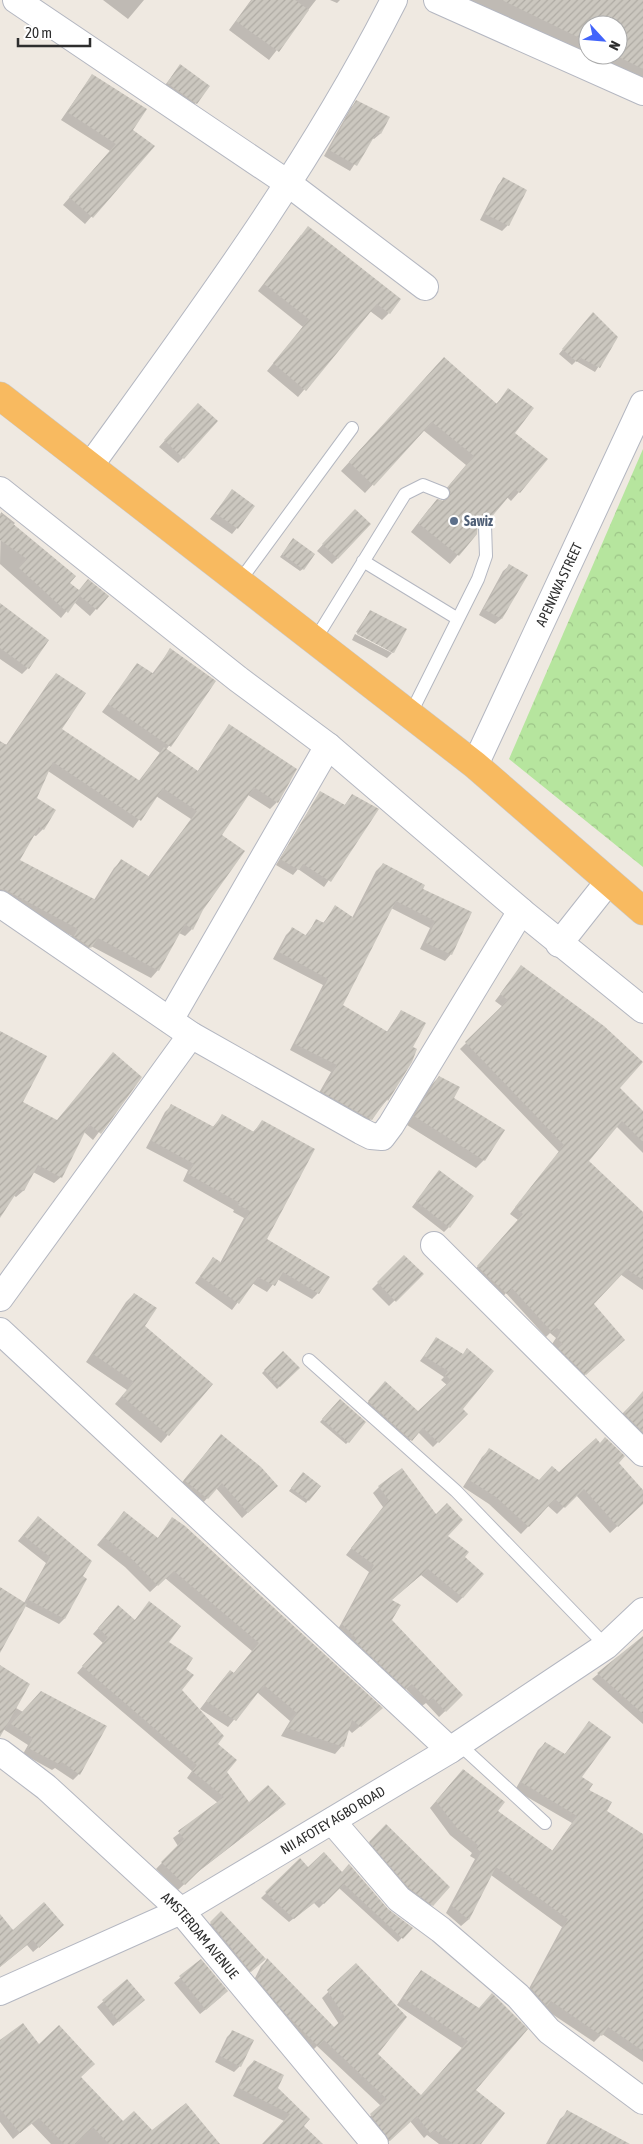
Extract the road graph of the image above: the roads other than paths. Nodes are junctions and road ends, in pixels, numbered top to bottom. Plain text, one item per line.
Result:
1 (16, 0) edge
2 (394, 0) edge
3 (437, 0) edge
4 (643, 92) edge
5 (289, 184) junction
6 (425, 287) dead end
7 (1, 398) edge
8 (643, 404) edge
9 (352, 428) dead end
10 (90, 466) junction
11 (0, 490) edge
12 (443, 493) dead end
13 (485, 524) dead end
14 (363, 561) junction
15 (239, 582) junction
16 (458, 619) junction
17 (314, 640) junction
18 (410, 715) junction
19 (328, 746) junction
20 (475, 765) junction
21 (608, 882) junction
22 (0, 904) edge
23 (521, 911) junction
24 (643, 911) edge
25 (559, 944) junction
26 (643, 1010) edge
27 (170, 1020) junction
28 (192, 1035) junction
29 (434, 1245) dead end
30 (0, 1298) edge
31 (0, 1331) edge
32 (309, 1360) dead end
33 (643, 1453) edge
34 (643, 1611) edge
35 (606, 1646) junction
36 (454, 1747) junction
37 (0, 1752) edge
38 (332, 1821) junction
39 (545, 1823) dead end
40 (181, 1911) junction
41 (0, 1992) edge
42 (643, 2101) edge
43 (376, 2144) edge

1 - 5 street
2 - 5 street
3 - 4 street
5 - 6 street
5 - 10 street
7 - 10 highway
8 - 20 street, APENKWA STREET
9 - 15 lane
10 - 15 highway
11 - 19 street
12 - 14 lane
13 - 16 lane
14 - 16 lane
14 - 17 lane
15 - 17 highway
16 - 18 lane
17 - 18 highway
18 - 20 highway
19 - 23 street
19 - 27 street
20 - 21 highway
21 - 24 highway
21 - 25 street
22 - 27 street
23 - 25 street
23 - 28 street
25 - 26 street
27 - 28 street
28 - 30 street
29 - 33 street
31 - 36 street
32 - 35 lane
34 - 35 street, NII AFOTEY AGBO ROAD
35 - 36 street, NII AFOTEY AGBO ROAD
36 - 38 street, NII AFOTEY AGBO ROAD
36 - 39 lane
37 - 40 street, AMSTERDAM AVENUE
38 - 40 street, NII AFOTEY AGBO ROAD
38 - 42 street
40 - 41 street, NII AFOTEY AGBO ROAD
40 - 43 street, AMSTERDAM AVENUE

